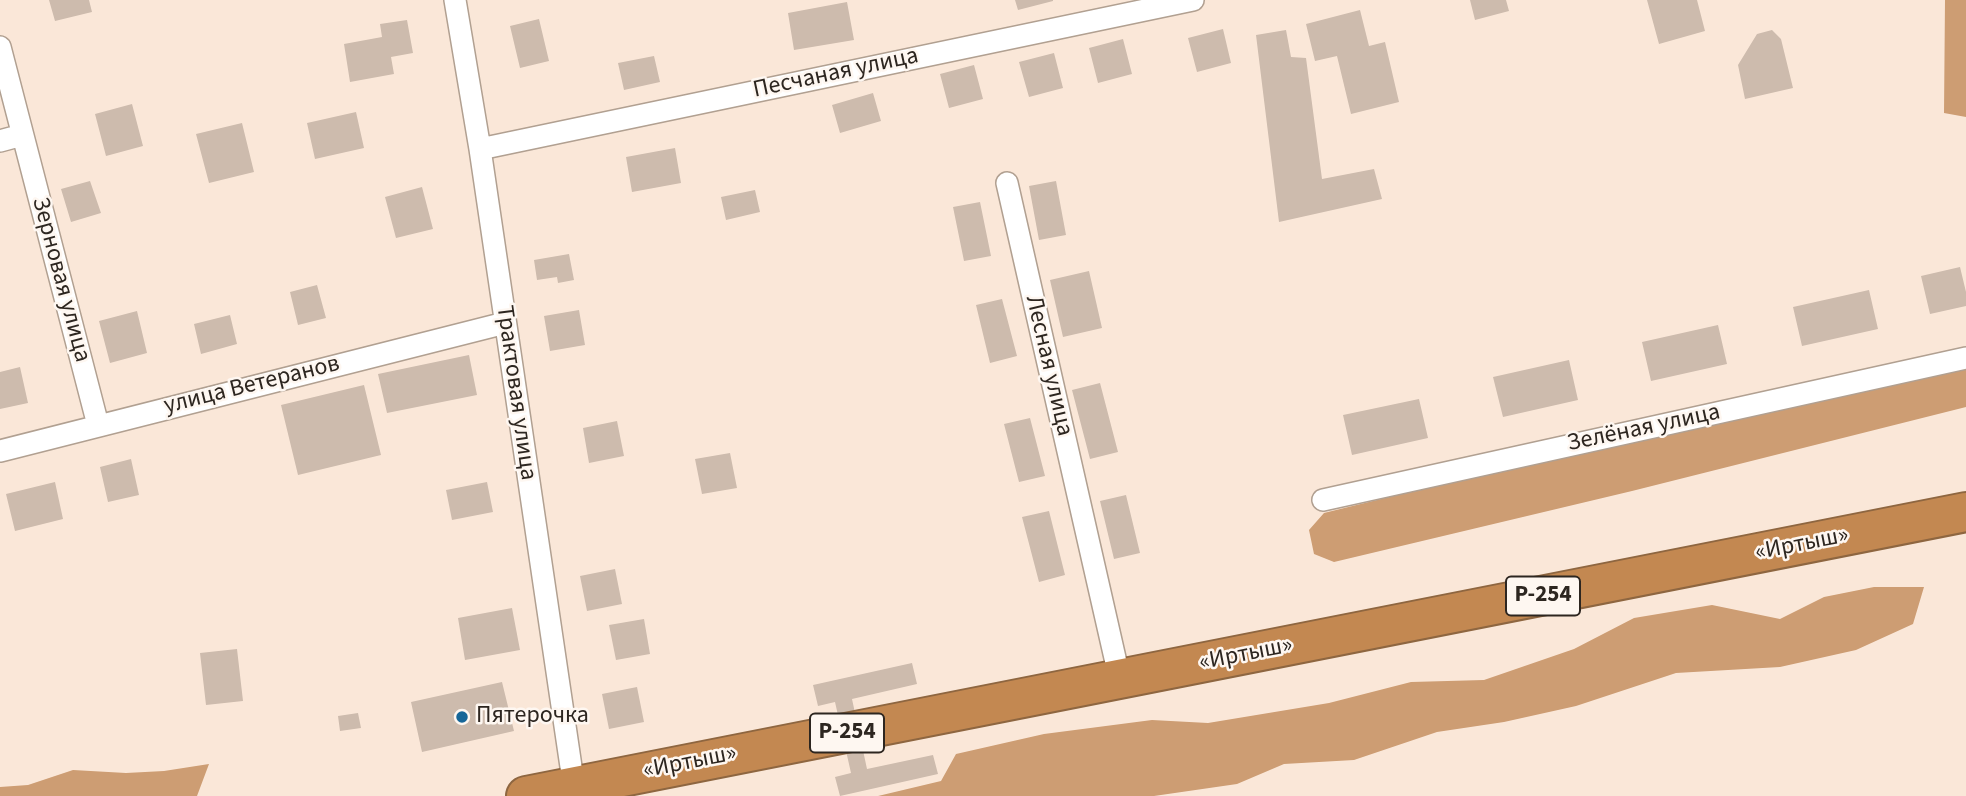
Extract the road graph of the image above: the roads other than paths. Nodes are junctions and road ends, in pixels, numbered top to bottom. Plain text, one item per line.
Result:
1 (455, 0) edge
2 (1193, 0) edge
3 (0, 47) edge
4 (22, 135) junction
5 (0, 141) edge
6 (480, 149) junction
7 (1007, 183) dead end
8 (505, 323) junction
9 (1966, 358) edge
10 (98, 425) junction
11 (0, 451) edge
12 (1323, 500) dead end
13 (1966, 512) edge
14 (1120, 680) junction
15 (573, 791) edge
16 (526, 796) edge

1 - 6 street, Трактовая улица
2 - 6 street, Песчаная улица
3 - 4 street, Зерновая улица
4 - 5 street
4 - 10 street, Зерновая улица
6 - 8 street, Трактовая улица
7 - 14 street, Лесная улица
8 - 10 street, улица Ветеранов
8 - 15 street, Трактовая улица
9 - 12 street, Зелёная улица
10 - 11 street, улица Ветеранов
13 - 14 highway, «Иртыш» / Р-254
14 - 15 highway, «Иртыш» / Р-254
15 - 16 highway, «Иртыш» / Р-254

